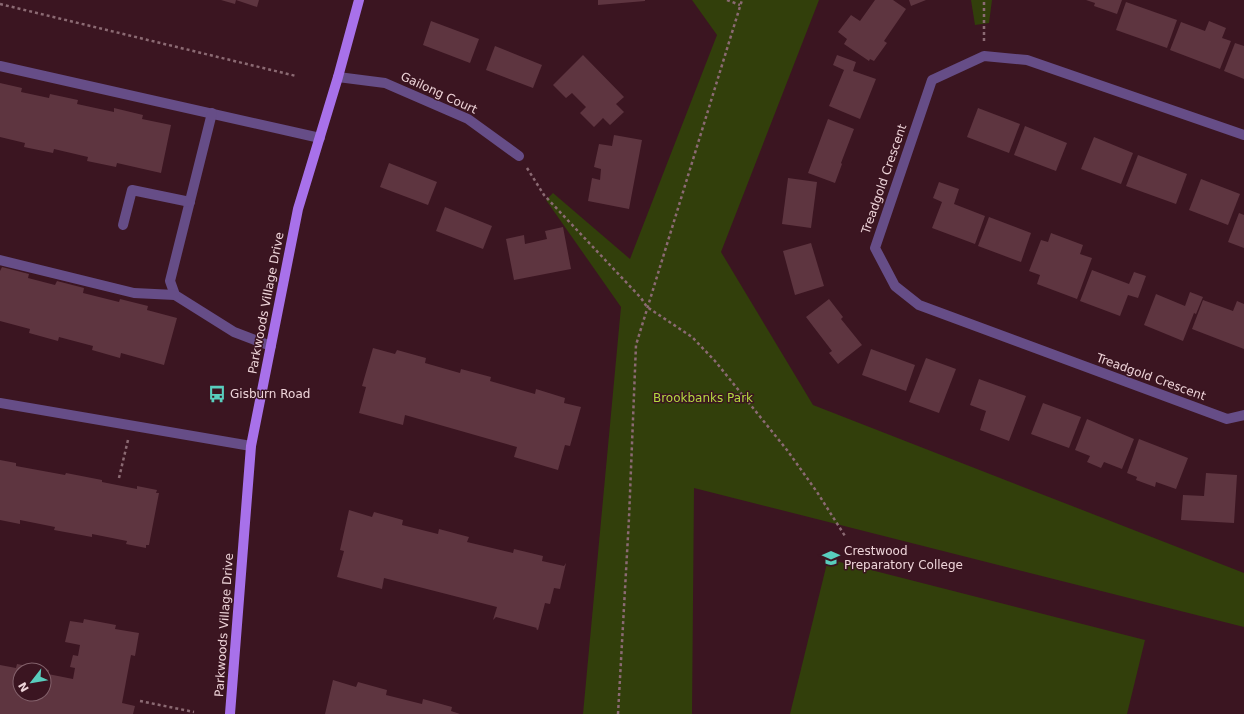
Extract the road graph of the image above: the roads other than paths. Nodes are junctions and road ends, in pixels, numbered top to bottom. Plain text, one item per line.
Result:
1 (359, 0) edge
2 (0, 66) edge
3 (338, 77) junction
4 (212, 113) junction
5 (1244, 135) edge
6 (320, 138) junction
7 (519, 156) road end
8 (190, 202) junction
9 (123, 225) dead end
10 (0, 260) edge
11 (175, 295) junction
12 (271, 346) junction
13 (0, 403) edge
14 (1244, 415) edge
15 (251, 446) junction
16 (230, 714) edge

1 - 3 main road, Parkwoods Village Drive
2 - 4 street
3 - 6 main road, Parkwoods Village Drive
3 - 7 street, Gailong Court
4 - 6 street
4 - 8 street
5 - 14 street, Treadgold Crescent
6 - 12 main road, Parkwoods Village Drive
8 - 9 street
8 - 11 street
10 - 11 street
11 - 12 street
12 - 15 main road, Parkwoods Village Drive
13 - 15 street
15 - 16 main road, Parkwoods Village Drive

